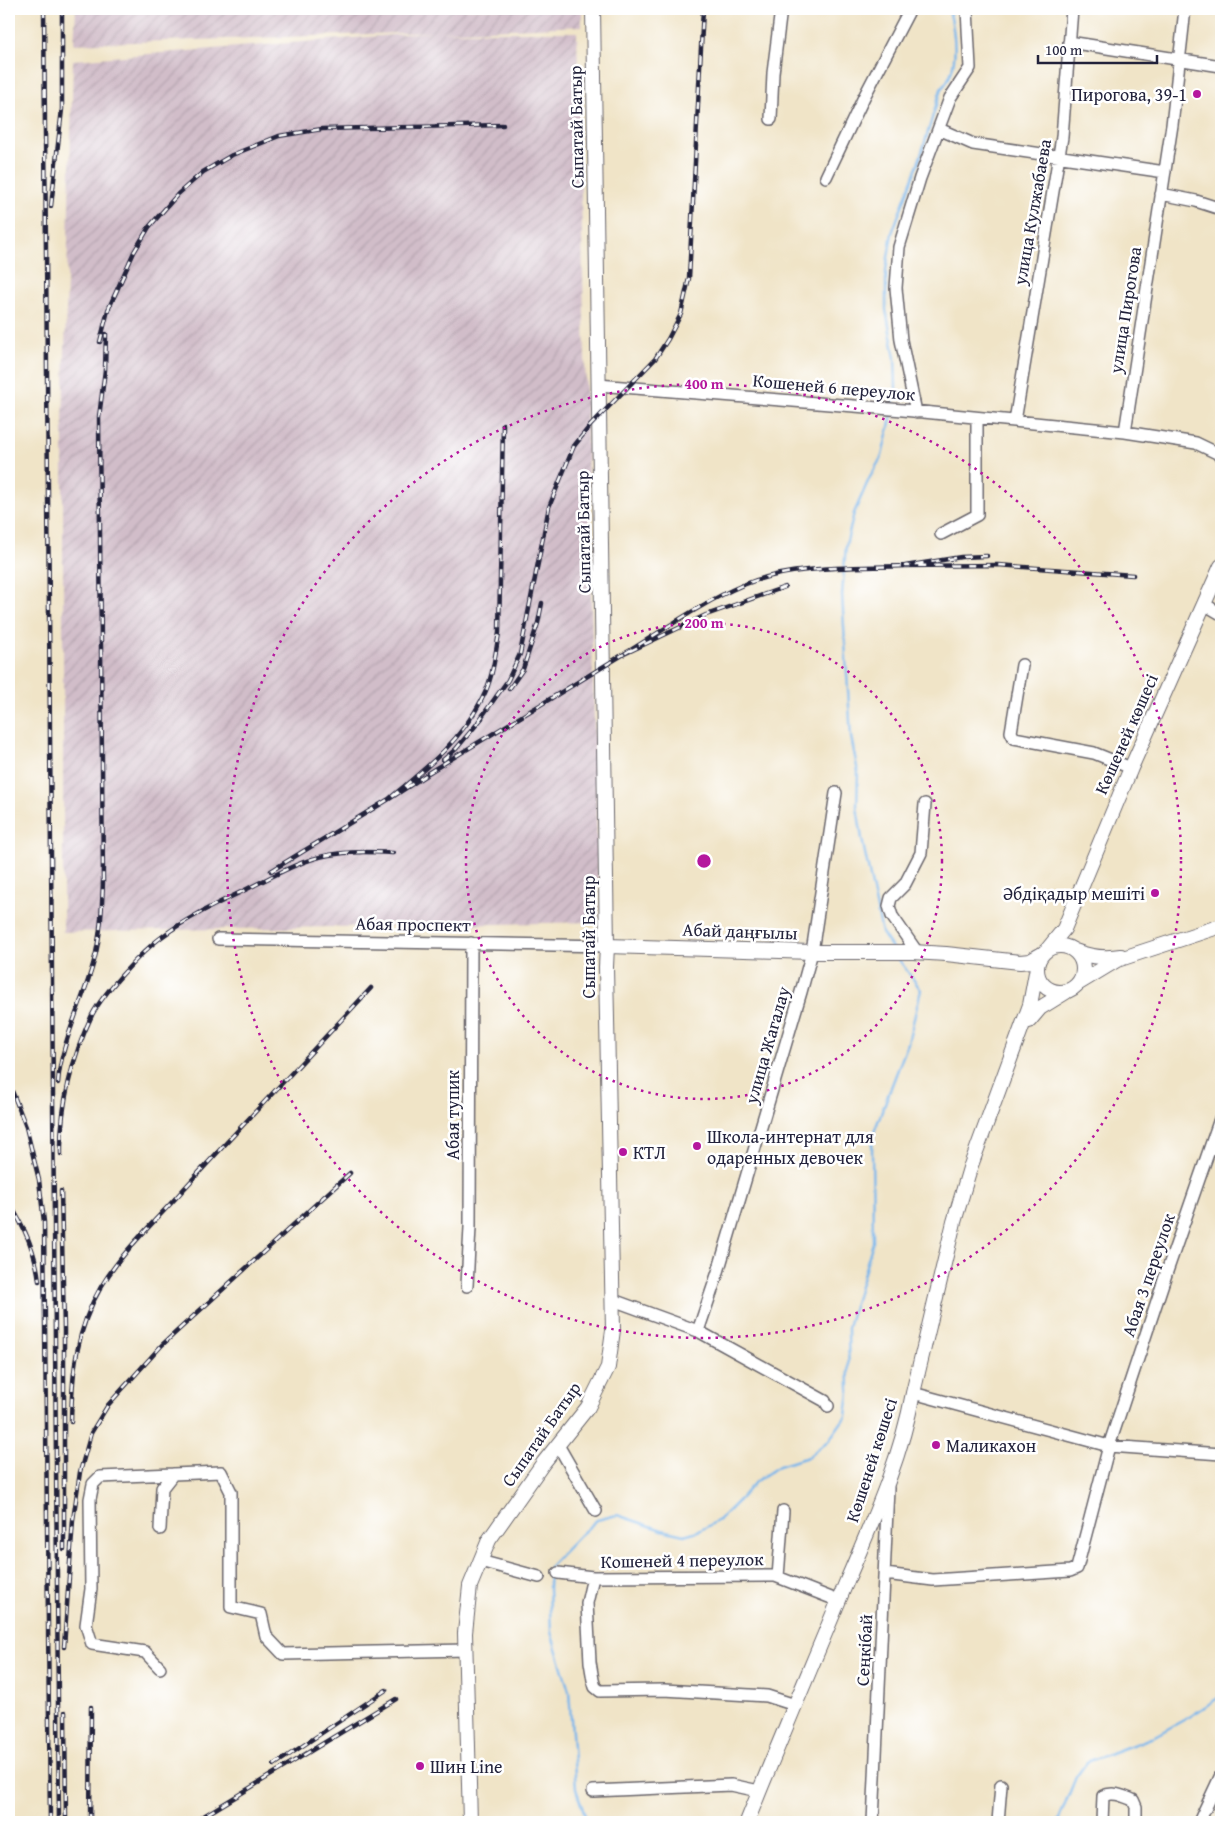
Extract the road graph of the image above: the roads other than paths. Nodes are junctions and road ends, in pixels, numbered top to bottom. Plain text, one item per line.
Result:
1 (593, 9) edge
2 (781, 9) edge
3 (910, 9) edge
4 (967, 9) edge
5 (1072, 9) edge
6 (1185, 9) edge
7 (1069, 42) junction
8 (1179, 59) junction
9 (1221, 66) edge
10 (771, 119) dead end
11 (939, 129) junction
12 (1059, 157) junction
13 (1165, 172) junction
14 (826, 177) dead end
15 (1161, 194) junction
16 (1221, 208) edge
17 (598, 385) junction
18 (916, 412) junction
19 (977, 418) junction
20 (1015, 421) junction
21 (1125, 432) junction
22 (1221, 455) edge
23 (941, 534) dead end
24 (1221, 566) edge
25 (1204, 604) junction
26 (1221, 614) edge
27 (1022, 665) dead end
28 (1131, 768) junction
29 (836, 793) dead end
30 (924, 804) dead end
31 (1068, 918) junction
32 (1221, 926) edge
33 (218, 939) dead end
34 (471, 943) junction
35 (608, 946) junction
36 (1074, 950) junction
37 (812, 952) junction
38 (915, 952) junction
39 (1132, 954) junction
40 (997, 960) junction
41 (1041, 967) junction
42 (1079, 983) junction
43 (1067, 992) junction
44 (1018, 1042) junction
45 (1221, 1116) edge
46 (467, 1286) dead end
47 (613, 1300) junction
48 (698, 1331) junction
49 (913, 1393) junction
50 (828, 1406) dead end
51 (558, 1444) junction
52 (1109, 1446) junction
53 (1221, 1454) edge
54 (173, 1474) junction
55 (888, 1479) junction
56 (596, 1511) dead end
57 (783, 1511) dead end
58 (160, 1529) dead end
59 (480, 1561) junction
60 (558, 1573) dead end
61 (885, 1574) junction
62 (539, 1577) dead end
63 (592, 1577) junction
64 (778, 1577) junction
65 (839, 1601) junction
66 (466, 1650) junction
67 (160, 1668) dead end
68 (795, 1705) junction
69 (1221, 1775) edge
70 (1001, 1785) dead end
71 (594, 1791) dead end
72 (759, 1791) junction
73 (470, 1822) edge
74 (746, 1822) edge
75 (873, 1822) edge
76 (998, 1822) edge
77 (1102, 1822) edge
78 (1136, 1822) edge
79 (1199, 1822) edge

1 - 17 main road, Сыпатай Батыр
2 - 10 street
3 - 14 street
4 - 11 street
5 - 7 street, улица Кулжабаева
6 - 8 street, улица Пирогова
7 - 8 street
7 - 12 street, улица Кулжабаева
8 - 9 street
8 - 13 street, улица Пирогова
11 - 12 street
11 - 18 street
12 - 13 street
12 - 20 street, улица Кулжабаева
13 - 15 street, улица Пирогова
15 - 16 street
15 - 21 street, улица Пирогова
17 - 18 street, Кошеней 6 переулок
17 - 35 main road, Сыпатай Батыр
18 - 19 street, Кошеней 6 переулок
19 - 20 street, Кошеней 6 переулок
19 - 23 street
20 - 21 street, Кошеней 6 переулок
21 - 22 street, Кошеней 6 переулок
24 - 25 main road, Көшеней көшесі
25 - 26 street
25 - 28 main road, Көшеней көшесі
27 - 28 street
28 - 31 main road, Көшеней көшесі
29 - 37 street, улица Жагалау
30 - 38 street
31 - 36 main road
31 - 41 main road, Көшеней көшесі
32 - 39 main road
33 - 34 street, Абая проспект
34 - 35 street, Абая проспект
34 - 46 street, Абая тупик
35 - 37 main road, Абай даңғылы
35 - 47 main road, Сыпатай Батыр
36 - 39 main road
36 - 41 main road
36 - 42 main road
37 - 38 main road, Абай даңғылы
37 - 48 street, улица Жагалау
38 - 40 main road
39 - 42 main road
40 - 41 main road
40 - 41 main road
41 - 43 main road
41 - 44 main road
42 - 43 main road
43 - 44 main road
44 - 49 main road, Көшеней көшесі
45 - 52 street, Абая 3 переулок
47 - 48 street
47 - 51 main road, Сыпатай Батыр
48 - 50 street
49 - 52 street
49 - 55 main road, Көшеней көшесі
51 - 56 street
51 - 59 main road, Сыпатай Батыр
52 - 53 street
52 - 61 street, Абая 3 переулок
54 - 58 street
54 - 66 street
54 - 67 street
55 - 61 street, Сеңкібай
55 - 65 main road, Көшеней көшесі
57 - 64 street
59 - 62 street
59 - 66 main road, Сыпатай Батыр
60 - 63 street
61 - 75 street, Сеңкібай
63 - 64 street, Кошеней 4 переулок
63 - 68 street, Кошеней 4 переулок
64 - 65 street, Кошеней 4 переулок
65 - 68 main road, Көшеней көшесі
66 - 73 main road, Сыпатай Батыр
68 - 72 main road, Көшеней көшесі
69 - 79 street
70 - 76 street
71 - 72 street
72 - 74 main road, Көшеней көшесі
77 - 78 street

